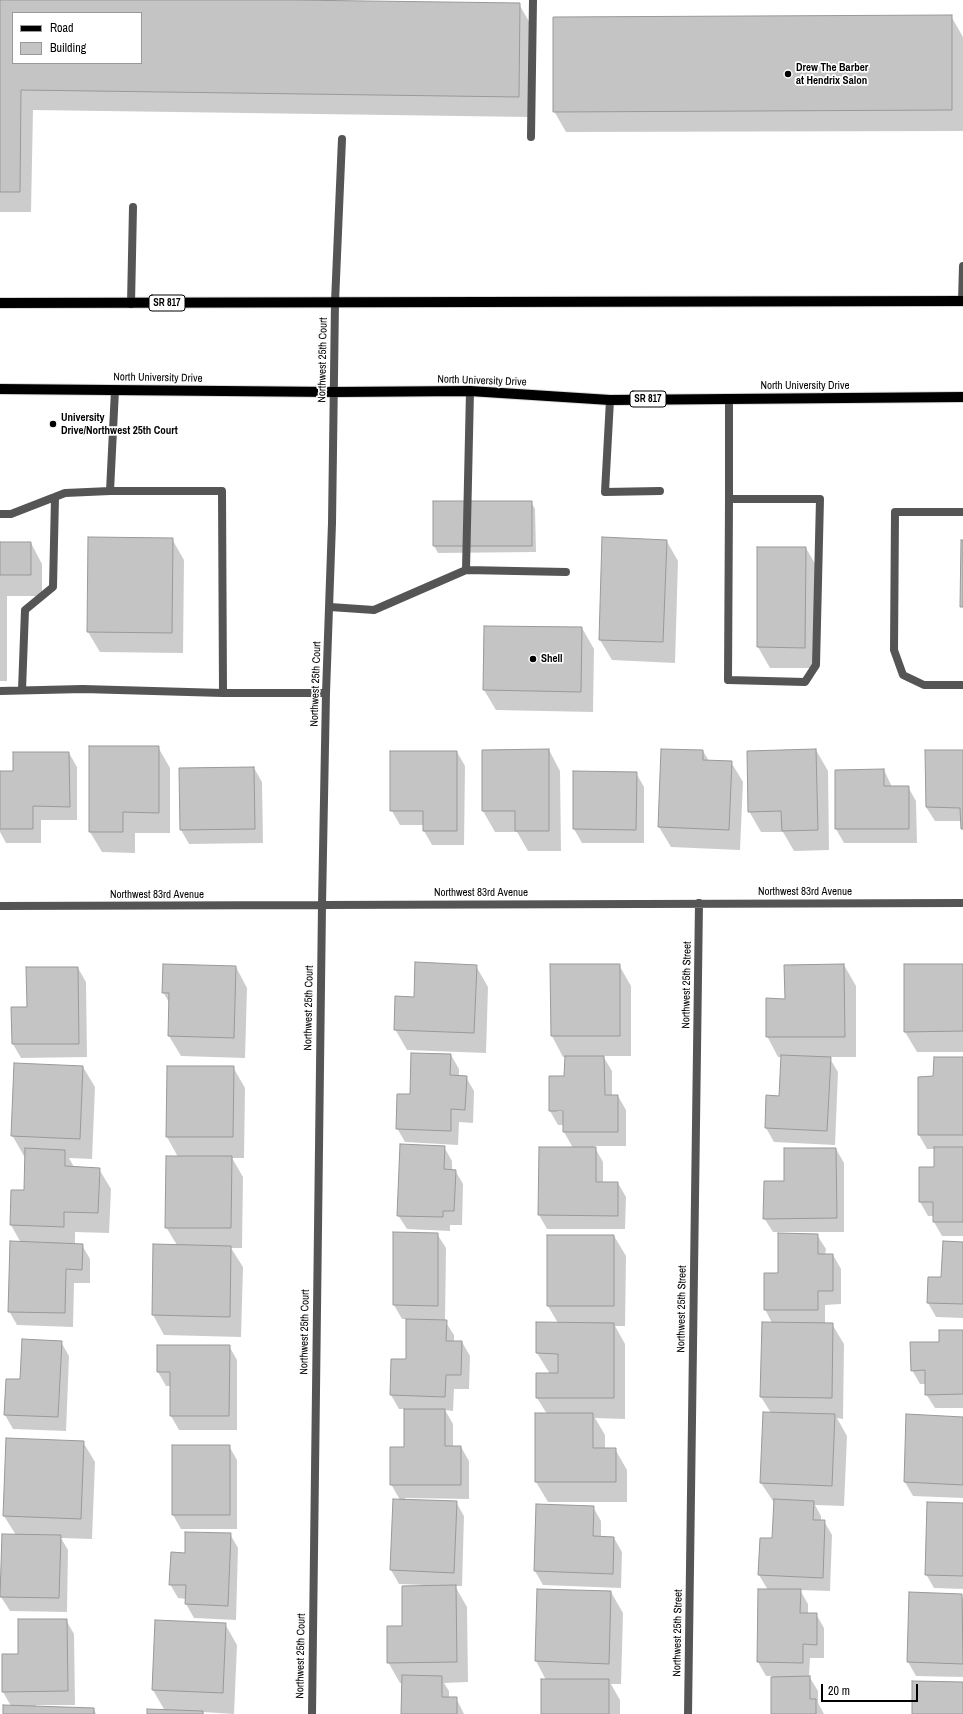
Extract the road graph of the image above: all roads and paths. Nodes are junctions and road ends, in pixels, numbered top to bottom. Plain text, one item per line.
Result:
1 (533, 0) edge
2 (531, 137) dead end
3 (342, 139) dead end
4 (133, 207) dead end
5 (963, 266) edge
6 (962, 301) edge
7 (335, 302) junction
8 (0, 303) edge
9 (130, 304) junction
10 (0, 389) edge
11 (114, 390) junction
12 (470, 391) junction
13 (334, 392) junction
14 (963, 397) edge
15 (729, 399) junction
16 (610, 400) junction
17 (110, 491) junction
18 (660, 491) dead end
19 (55, 497) junction
20 (729, 499) junction
21 (963, 512) edge
22 (0, 514) edge
23 (466, 570) junction
24 (566, 572) dead end
25 (330, 607) junction
26 (963, 685) edge
27 (22, 690) junction
28 (0, 691) edge
29 (223, 693) junction
30 (326, 693) junction
31 (963, 903) edge
32 (699, 904) junction
33 (322, 905) junction
34 (0, 906) edge
35 (312, 1714) edge
36 (688, 1714) edge

1 - 2 street
3 - 7 street, Northwest 25th Court
4 - 9 street
5 - 6 street
6 - 7 main road, SR 817
7 - 9 main road, SR 817
7 - 13 street, Northwest 25th Court
8 - 9 main road, SR 817
10 - 11 main road, North University Drive / SR 817
11 - 13 main road, North University Drive / SR 817
11 - 17 street
12 - 13 main road, North University Drive / SR 817
12 - 16 main road, North University Drive / SR 817
12 - 23 street
13 - 25 street, Northwest 25th Court
14 - 15 main road, North University Drive / SR 817
15 - 16 main road, North University Drive / SR 817
15 - 20 street
16 - 18 street
17 - 19 street
17 - 29 street
19 - 22 street
19 - 27 street
20 - 20 street
21 - 26 street
23 - 24 street
23 - 25 street
25 - 30 street, Northwest 25th Court
27 - 28 street
27 - 29 street
29 - 30 street
30 - 33 street, Northwest 25th Court
31 - 32 street, Northwest 83rd Avenue
32 - 33 street, Northwest 83rd Avenue
32 - 36 street, Northwest 25th Street
33 - 34 street, Northwest 83rd Avenue
33 - 35 street, Northwest 25th Court

